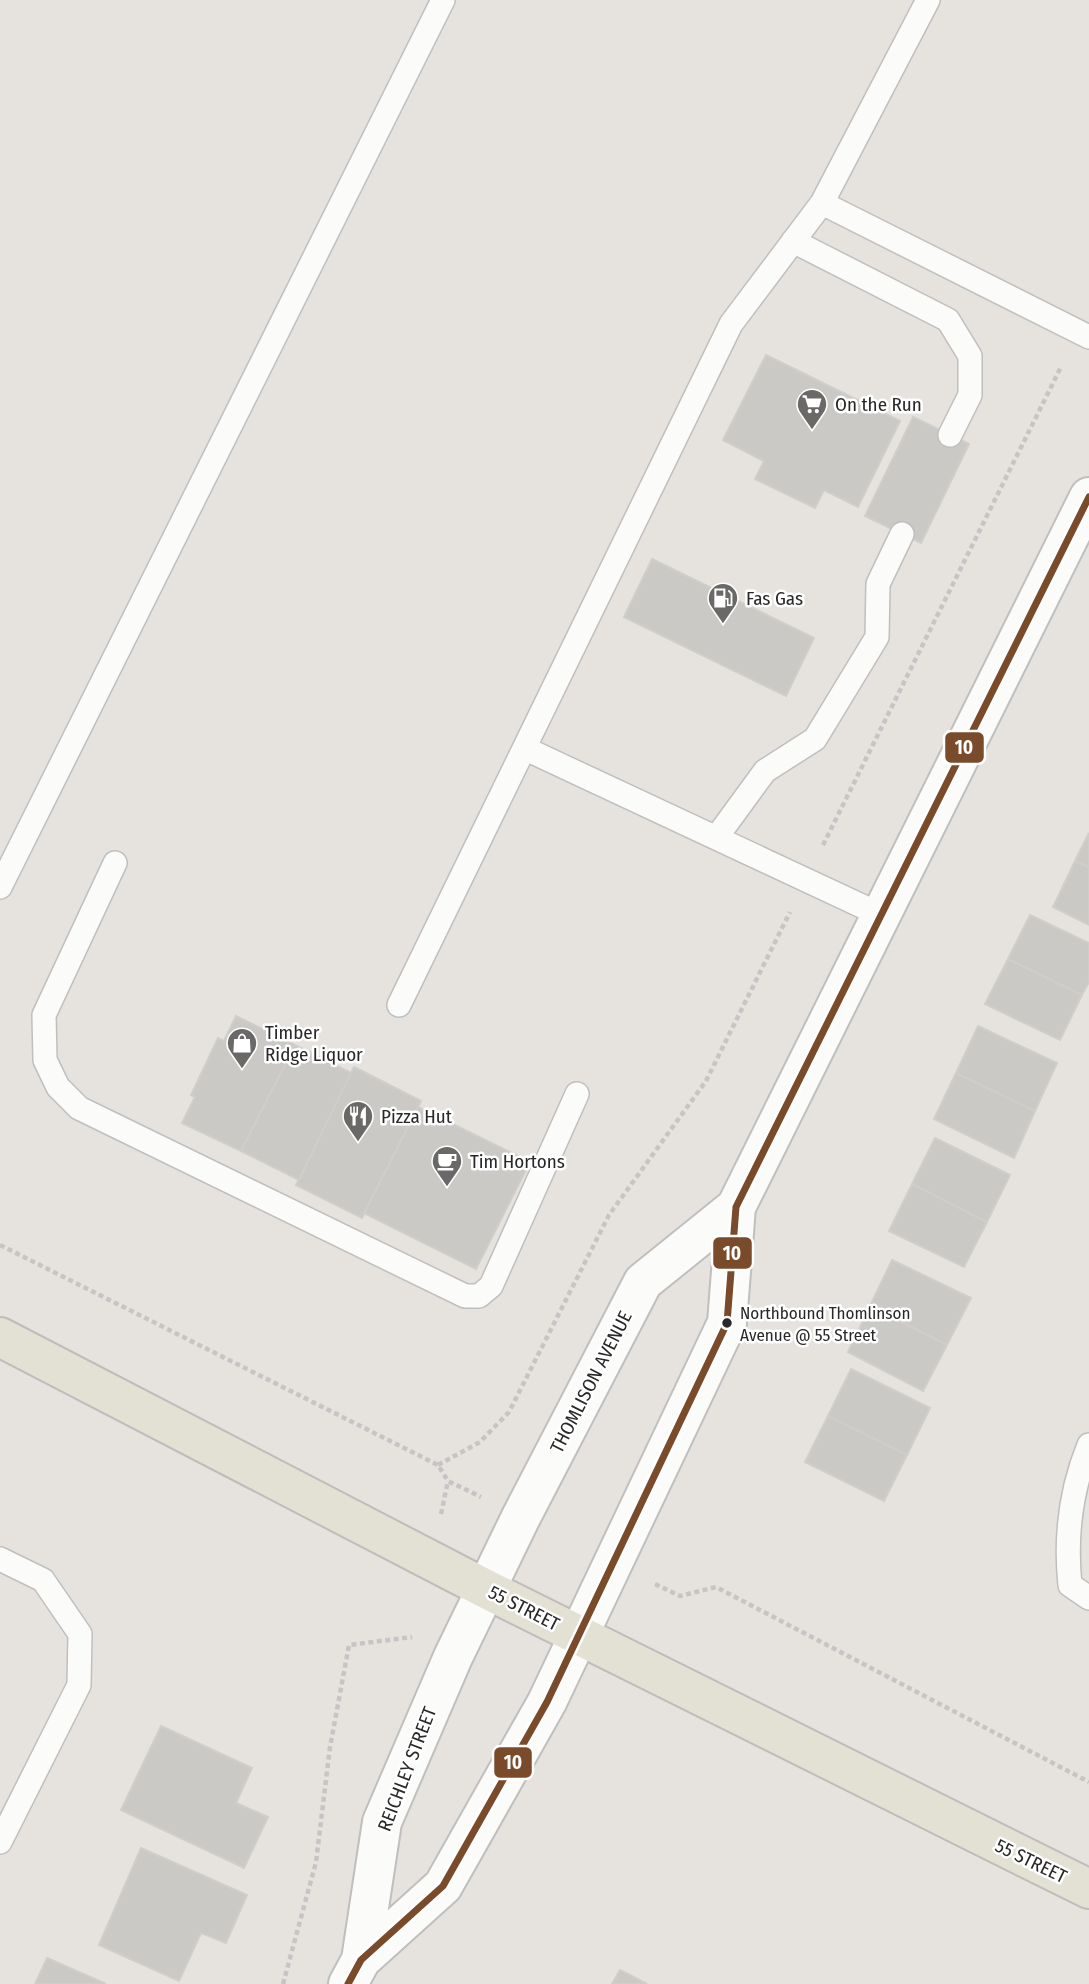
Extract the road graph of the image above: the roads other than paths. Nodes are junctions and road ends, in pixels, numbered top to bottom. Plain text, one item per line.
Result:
1 (443, 0) edge
2 (928, 0) edge
3 (821, 203) junction
4 (793, 241) junction
5 (1089, 337) edge
6 (950, 435) dead end
7 (1089, 497) edge
8 (902, 534) dead end
9 (526, 749) junction
10 (716, 838) junction
11 (114, 863) dead end
12 (0, 887) edge
13 (881, 915) junction
14 (399, 1005) dead end
15 (577, 1094) dead end
16 (736, 1207) junction
17 (0, 1337) edge
18 (1089, 1445) edge
19 (0, 1559) edge
20 (488, 1590) junction
21 (1089, 1598) edge
22 (580, 1636) junction
23 (0, 1842) edge
24 (1089, 1889) edge
25 (355, 1972) edge

1 - 12 lane
2 - 3 lane
3 - 4 lane
3 - 5 lane
4 - 6 lane
4 - 9 lane
7 - 13 street, THOMLISON AVENUE
8 - 10 lane
9 - 10 lane
9 - 14 lane
10 - 13 lane
11 - 15 lane
13 - 16 street, THOMLISON AVENUE
16 - 20 street, THOMLISON AVENUE
16 - 22 street, THOMLISON AVENUE
17 - 20 main road, 55 STREET
18 - 21 lane
19 - 23 lane
20 - 22 main road, 55 STREET
20 - 25 street, REICHLEY STREET
22 - 24 main road, 55 STREET
22 - 25 street, REICHLEY STREET

